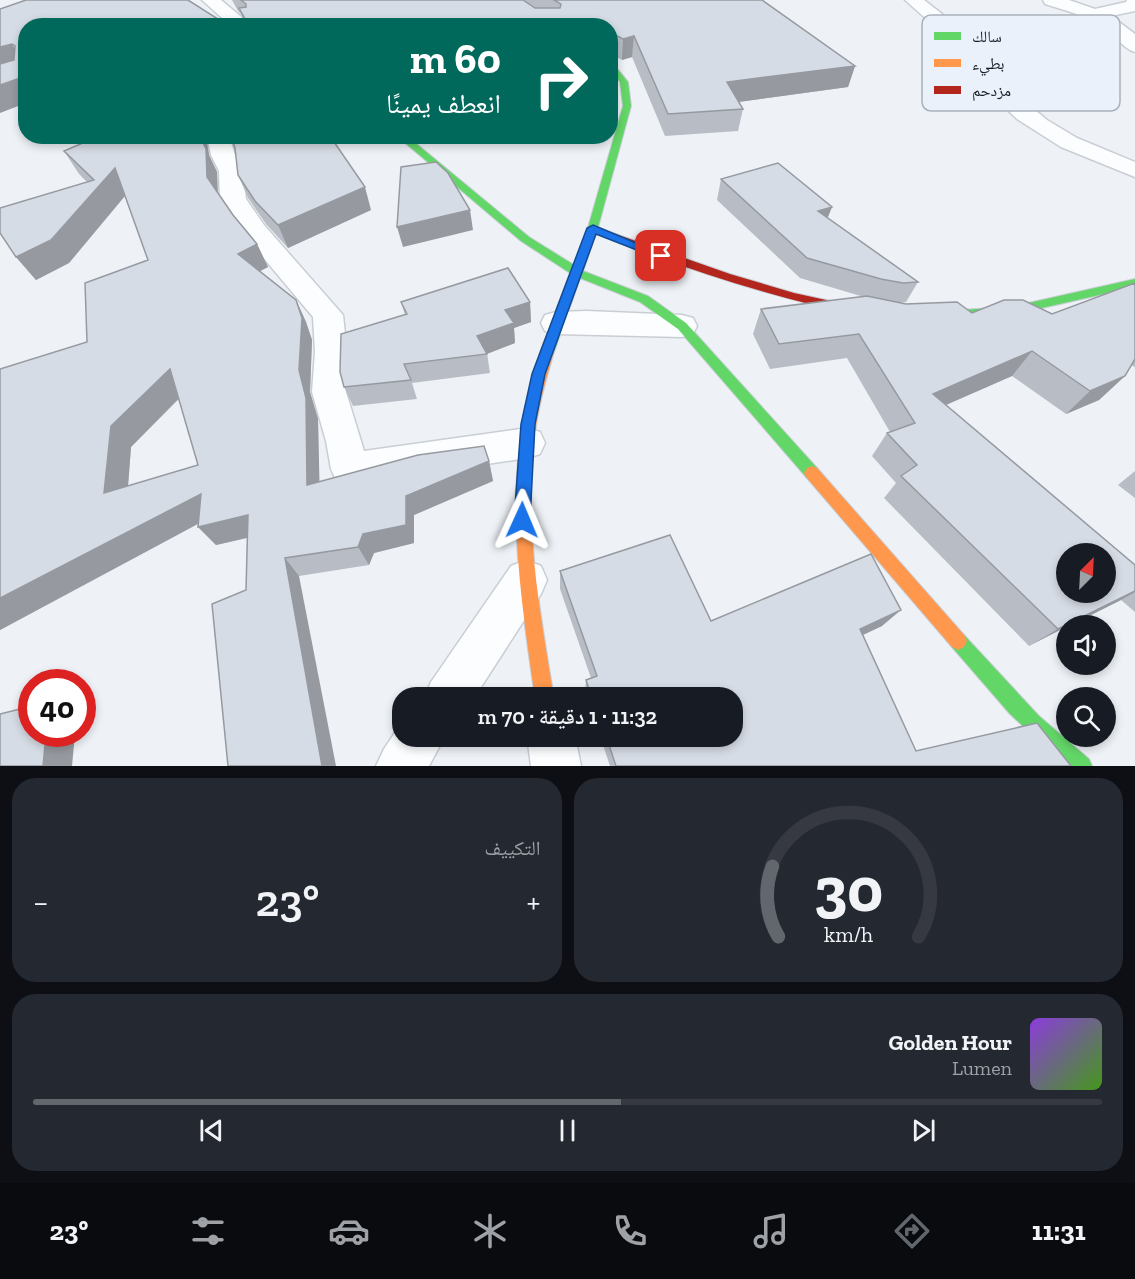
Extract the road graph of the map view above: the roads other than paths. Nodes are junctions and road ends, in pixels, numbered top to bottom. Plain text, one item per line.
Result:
1 (210, 0) edge
2 (913, 0) edge
3 (1051, 0) edge
4 (1135, 0) edge
5 (1095, 14) joint
6 (932, 15) edge
7 (233, 18) edge
8 (1120, 30) edge
9 (1135, 46) edge
10 (618, 71) edge
11 (1022, 111) edge
12 (618, 140) edge
13 (220, 144) edge
14 (411, 144) edge
15 (617, 144) edge
16 (1135, 170) edge
17 (593, 228) junction
18 (578, 273) junction
19 (1135, 284) edge
20 (881, 314) edge
21 (913, 316) edge
22 (556, 323) junction
23 (682, 326) junction
24 (527, 443) junction
25 (526, 580) junction
26 (454, 687) edge
27 (543, 687) edge
28 (414, 747) edge
29 (553, 747) edge
30 (401, 766) edge
31 (556, 766) edge
32 (1082, 766) edge

1 - 7 street
2 - 6 street
3 - 5 street
4 - 5 street
8 - 9 street
10 - 12 street
11 - 16 street
13 - 24 street
14 - 18 street
15 - 17 street
17 - 18 street
17 - 20 street
18 - 22 street
18 - 23 street
19 - 21 street
22 - 23 street
22 - 24 street
23 - 32 street
24 - 25 street
25 - 26 street
25 - 27 street
28 - 30 street
29 - 31 street

